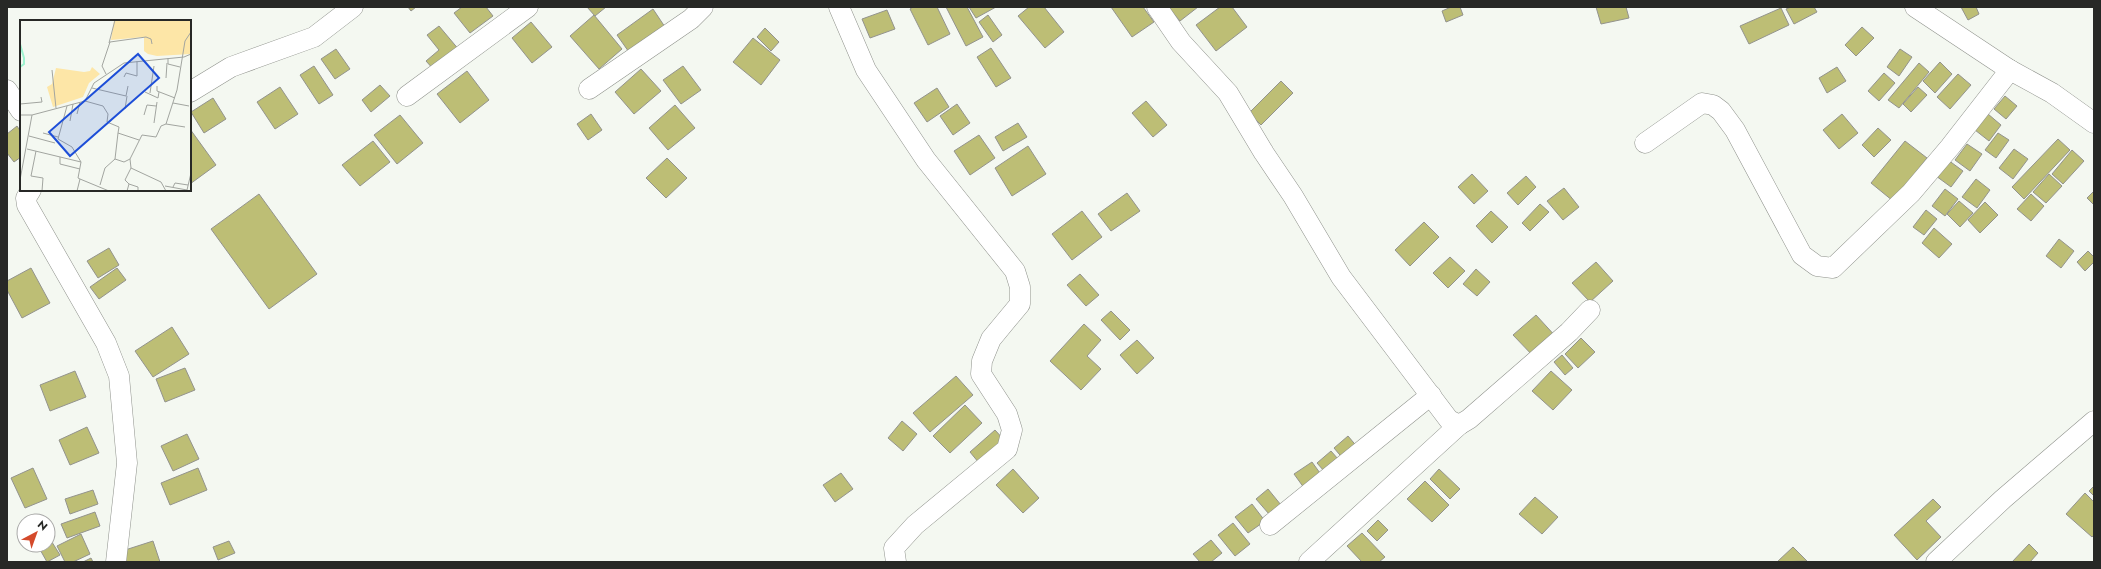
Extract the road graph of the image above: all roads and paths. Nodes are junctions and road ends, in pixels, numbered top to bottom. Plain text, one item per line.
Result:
1 (353, 7) edge
2 (528, 7) edge
3 (703, 7) edge
4 (839, 7) edge
5 (1157, 7) edge
6 (1915, 7) edge
7 (2010, 70) junction
8 (589, 89) dead end
9 (7, 90) edge
10 (191, 91) edge
11 (407, 96) dead end
12 (20, 110) edge
13 (2094, 123) edge
14 (1645, 143) dead end
15 (30, 191) edge
16 (1590, 310) dead end
17 (1431, 395) junction
18 (2094, 421) edge
19 (1459, 425) junction
20 (1270, 525) dead end
21 (116, 562) edge
22 (896, 562) edge
23 (1309, 562) edge
24 (1936, 562) edge

1 - 10 street
2 - 11 street
3 - 8 street
4 - 22 street
5 - 17 street
6 - 7 street
7 - 13 street
7 - 14 street
9 - 12 street
15 - 21 street
16 - 19 street
17 - 19 street
17 - 20 street
18 - 24 street
19 - 23 street

